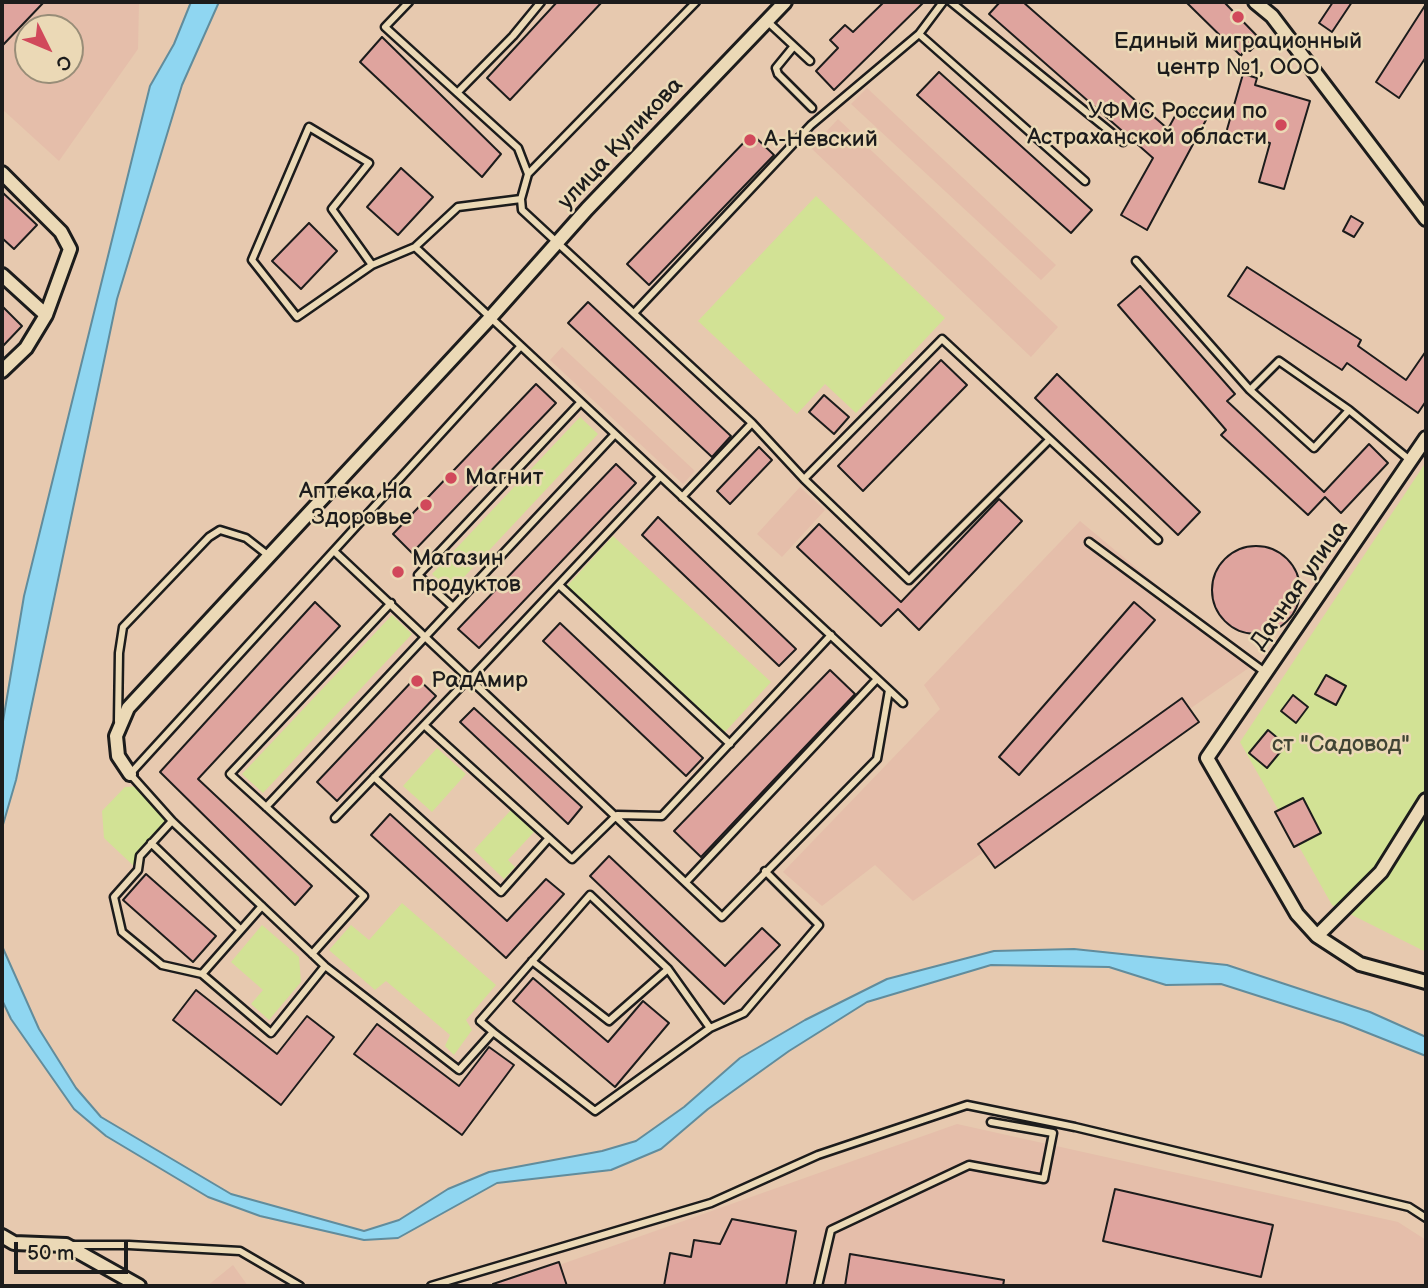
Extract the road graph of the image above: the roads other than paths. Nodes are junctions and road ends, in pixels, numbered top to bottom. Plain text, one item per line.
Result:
1 (409, 2) edge
2 (541, 2) edge
3 (696, 2) edge
4 (943, 2) edge
5 (951, 2) edge
6 (1255, 2) edge
7 (779, 4) edge
8 (767, 21) junction
9 (919, 34) junction
10 (794, 46) junction
11 (810, 61) dead end
12 (458, 93) junction
13 (812, 108) dead end
14 (1123, 142) dead end
15 (2, 173) edge
16 (527, 174) junction
17 (1085, 181) dead end
18 (521, 199) junction
19 (1426, 219) edge
20 (559, 243) junction
21 (415, 247) junction
22 (1136, 261) dead end
23 (372, 265) junction
24 (2, 275) edge
25 (635, 312) junction
26 (46, 316) junction
27 (490, 318) junction
28 (520, 347) junction
29 (2, 371) edge
30 (1250, 390) junction
31 (579, 404) junction
32 (1349, 410) junction
33 (752, 423) junction
34 (615, 434) junction
35 (1426, 438) edge
36 (1049, 440) junction
37 (1412, 462) junction
38 (660, 477) junction
39 (804, 479) junction
40 (682, 497) junction
41 (1158, 540) dead end
42 (1089, 542) dead end
43 (335, 552) junction
44 (270, 556) junction
45 (559, 585) junction
46 (391, 603) junction
47 (453, 607) junction
48 (426, 635) junction
49 (831, 635) junction
50 (1266, 673) junction
51 (471, 678) junction
52 (877, 679) junction
53 (889, 690) junction
54 (904, 703) dead end
55 (424, 725) junction
56 (118, 726) junction
57 (730, 744) junction
58 (130, 774) junction
59 (374, 777) junction
60 (1426, 800) edge
61 (266, 807) junction
62 (617, 815) junction
63 (335, 818) dead end
64 (172, 821) junction
65 (549, 838) junction
66 (151, 843) junction
67 (765, 871) junction
68 (686, 882) junction
69 (262, 906) junction
70 (240, 929) junction
71 (1317, 936) junction
72 (312, 954) junction
73 (532, 961) junction
74 (325, 966) junction
75 (668, 969) junction
76 (202, 974) junction
77 (1426, 982) edge
78 (710, 1028) junction
79 (493, 1032) junction
80 (991, 1122) dead end
81 (1426, 1218) edge
82 (2, 1236) edge
83 (66, 1245) junction
84 (139, 1286) edge
85 (300, 1286) edge
86 (431, 1286) edge
87 (818, 1286) edge

1 - 12 lane
2 - 12 lane
3 - 16 lane
4 - 9 lane
5 - 14 lane
6 - 19 street
7 - 8 street, улица Куликова
8 - 10 lane
8 - 20 street, улица Куликова
9 - 17 lane
9 - 25 lane
10 - 11 lane
10 - 13 lane
12 - 16 lane
15 - 26 street
16 - 18 lane
18 - 20 lane
18 - 21 lane
20 - 25 lane
20 - 27 street, улица Куликова
21 - 23 lane
21 - 27 lane
22 - 30 lane
23 - 23 lane
24 - 26 street
25 - 33 lane
26 - 29 street
27 - 28 lane
27 - 44 street, улица Куликова
28 - 31 lane
28 - 43 lane
30 - 32 lane
30 - 32 lane
31 - 34 lane
31 - 47 lane
32 - 37 lane
33 - 39 lane
33 - 40 lane
34 - 38 lane
34 - 47 lane
35 - 37 street, Дачная улица
36 - 39 lane
36 - 39 lane
36 - 41 lane
37 - 50 street, Дачная улица
38 - 40 lane
38 - 45 lane
40 - 49 lane
42 - 50 lane
43 - 46 lane
43 - 58 lane
44 - 56 street, улица Куликова
44 - 56 lane
45 - 51 lane
45 - 57 lane
46 - 48 lane
46 - 61 lane
47 - 48 lane
48 - 51 lane
48 - 61 lane
49 - 52 lane
49 - 57 lane
50 - 71 street, Дачная улица
51 - 55 lane
51 - 62 lane
52 - 53 lane
52 - 68 lane
53 - 54 lane
53 - 67 lane
55 - 59 lane
55 - 65 lane
56 - 58 street
57 - 62 lane
58 - 64 lane
59 - 63 lane
59 - 65 lane
60 - 71 street
61 - 72 lane
62 - 65 lane
62 - 68 lane
64 - 66 lane
64 - 69 lane
66 - 70 lane
66 - 76 lane
67 - 68 lane
67 - 78 lane
69 - 70 lane
69 - 72 lane
70 - 76 lane
71 - 77 street
72 - 74 lane
73 - 75 lane
73 - 75 lane
73 - 79 lane
74 - 76 lane
74 - 79 lane
75 - 78 lane
78 - 79 lane
80 - 87 lane
81 - 86 lane
82 - 83 street
83 - 84 street
83 - 85 lane

